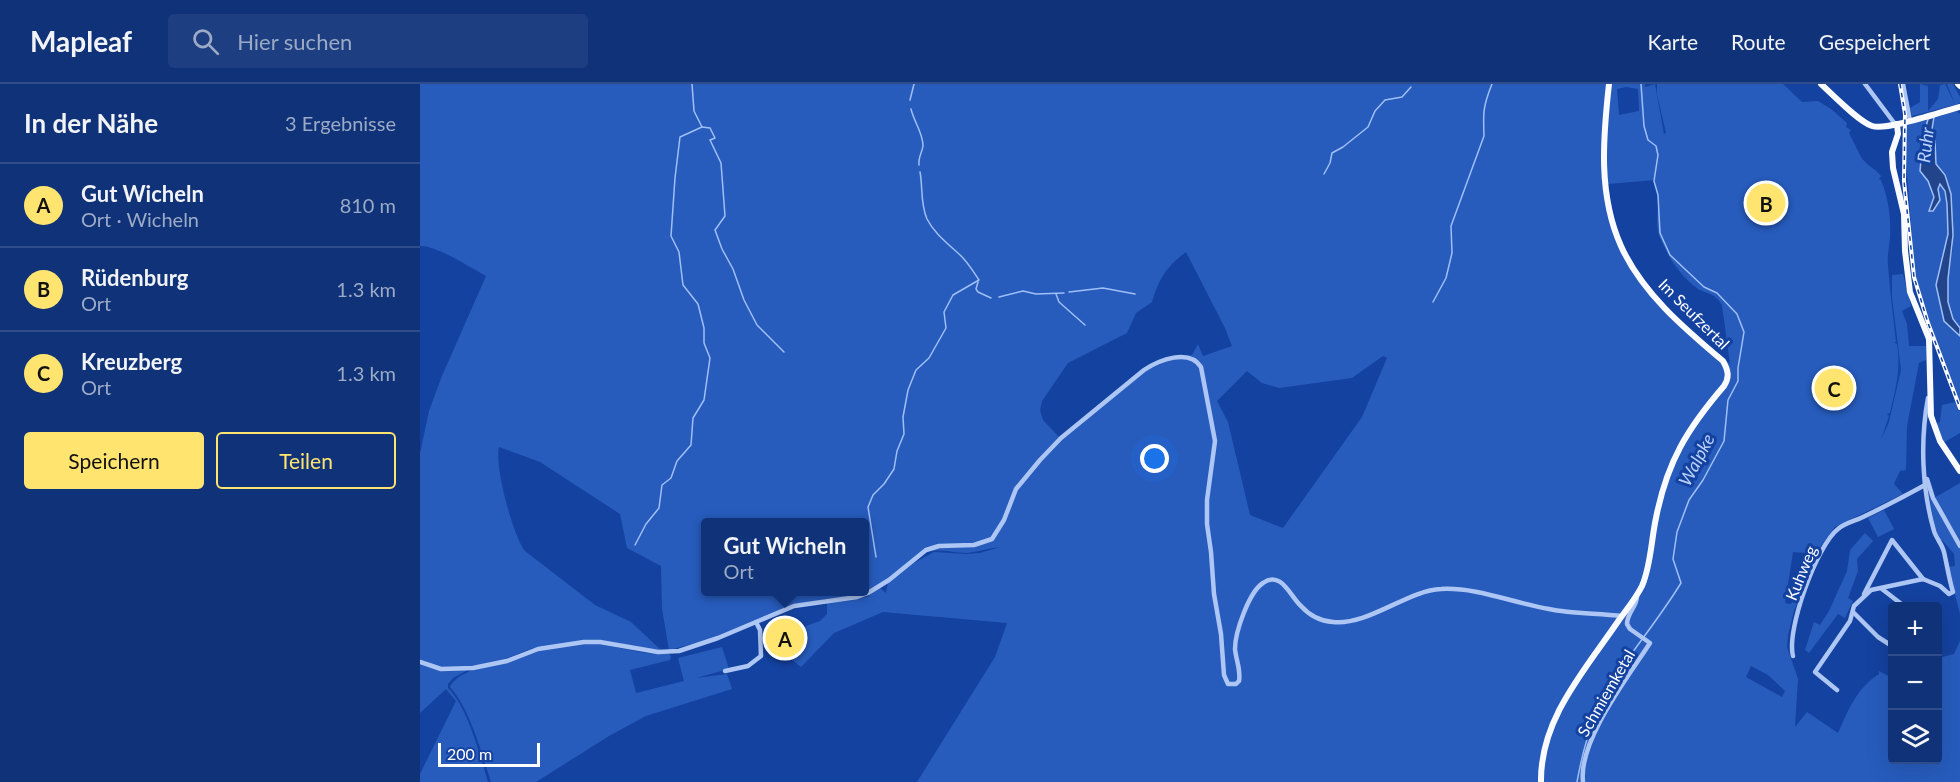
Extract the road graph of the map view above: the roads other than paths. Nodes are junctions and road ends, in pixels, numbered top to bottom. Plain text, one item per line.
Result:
1 (1609, 84) edge
2 (1821, 84) edge
3 (1865, 84) edge
4 (1903, 84) edge
5 (1960, 106) edge
6 (1912, 120) junction
7 (1896, 124) junction
8 (1928, 416) junction
9 (1924, 470) junction
10 (1960, 471) edge
11 (1925, 484) junction
12 (1960, 546) edge
13 (1923, 579) junction
14 (1882, 589) junction
15 (869, 592) edge
16 (1637, 595) junction
17 (1863, 595) junction
18 (860, 596) edge
19 (1899, 602) edge
20 (1853, 612) junction
21 (1622, 616) junction
22 (756, 622) junction
23 (1888, 643) edge
24 (1793, 656) dead end
25 (420, 662) edge
26 (725, 671) dead end
27 (1837, 690) dead end
28 (1541, 782) edge
29 (1583, 782) edge

1 - 16 main road, Im Seufzertal
2 - 7 main road
3 - 7 street
4 - 6 street
5 - 6 main road
6 - 7 main road
7 - 8 main road
8 - 9 street
8 - 10 main road
9 - 11 street
9 - 12 street
11 - 13 street
11 - 24 street, Kuhweg
13 - 14 street
13 - 17 street
14 - 17 street
14 - 19 street
15 - 21 street
16 - 21 main road, Im Seufzertal
16 - 29 street, Schmiemketal
17 - 20 street
18 - 22 street
20 - 23 street
20 - 27 street
21 - 28 main road, Im Seufzertal
22 - 25 street
22 - 26 street

